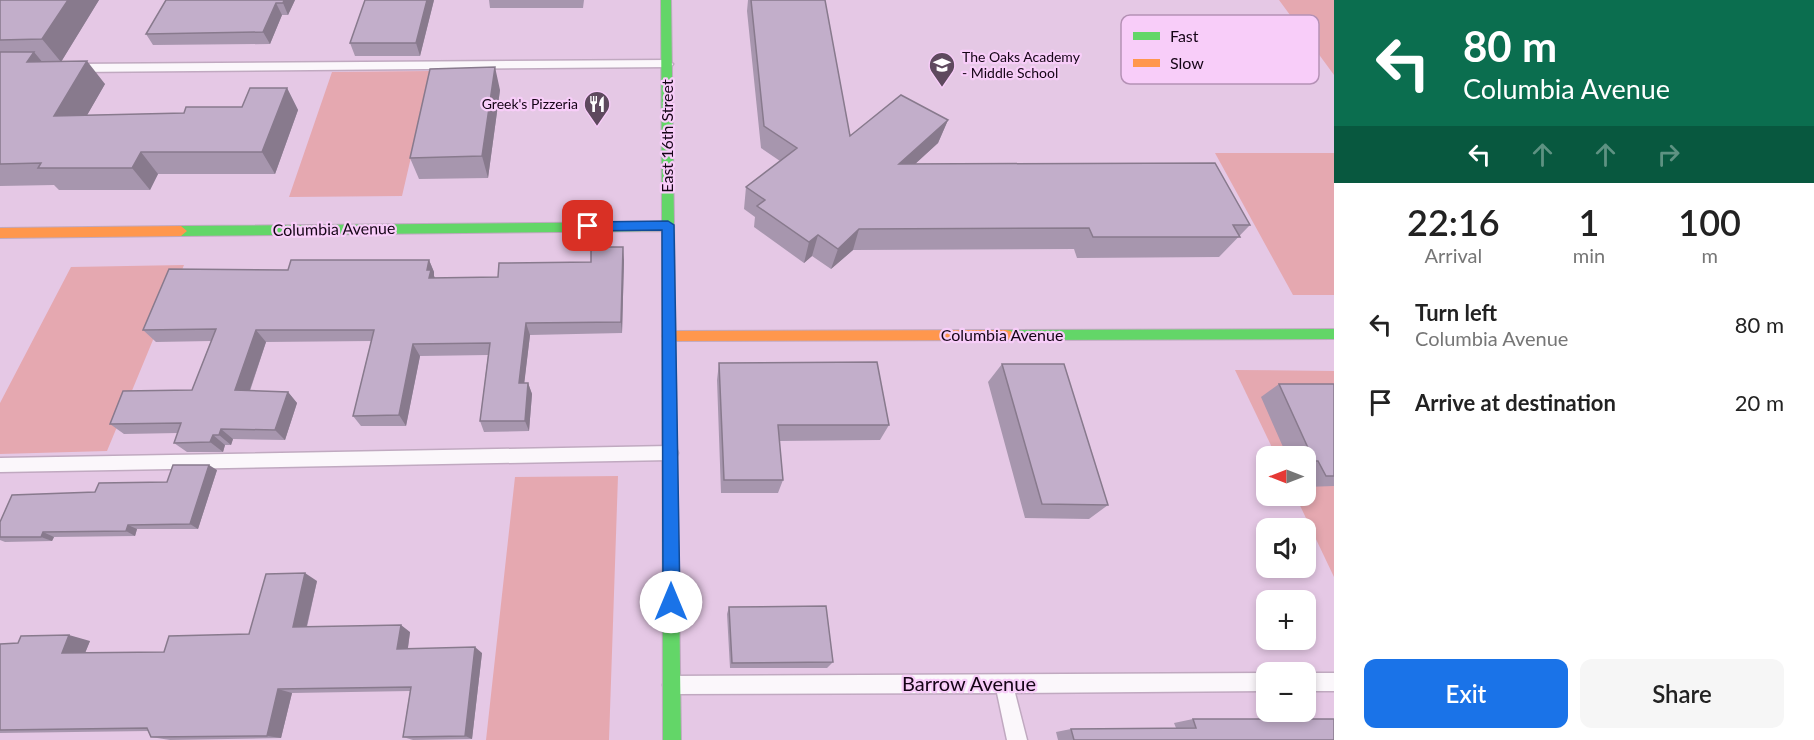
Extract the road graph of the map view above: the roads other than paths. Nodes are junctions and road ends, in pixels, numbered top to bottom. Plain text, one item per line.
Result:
1 (666, 0) edge
2 (667, 64) junction
3 (58, 68) edge
4 (668, 225) junction
5 (0, 233) edge
6 (1334, 334) edge
7 (669, 336) junction
8 (670, 453) junction
9 (0, 465) edge
10 (1256, 682) edge
11 (1316, 682) edge
12 (1334, 682) edge
13 (1004, 684) junction
14 (672, 685) junction
15 (672, 740) edge
16 (1017, 740) edge

1 - 2 street, East 16th Street
2 - 3 lane
2 - 4 street, East 16th Street
4 - 5 street, Columbia Avenue
4 - 7 street, East 16th Street
6 - 7 street, Columbia Avenue
7 - 8 street, East 16th Street
8 - 9 lane
8 - 14 street, East 16th Street
10 - 13 lane, Barrow Avenue
11 - 12 lane
13 - 14 lane, Barrow Avenue
13 - 16 lane
14 - 15 street, East 16th Street

